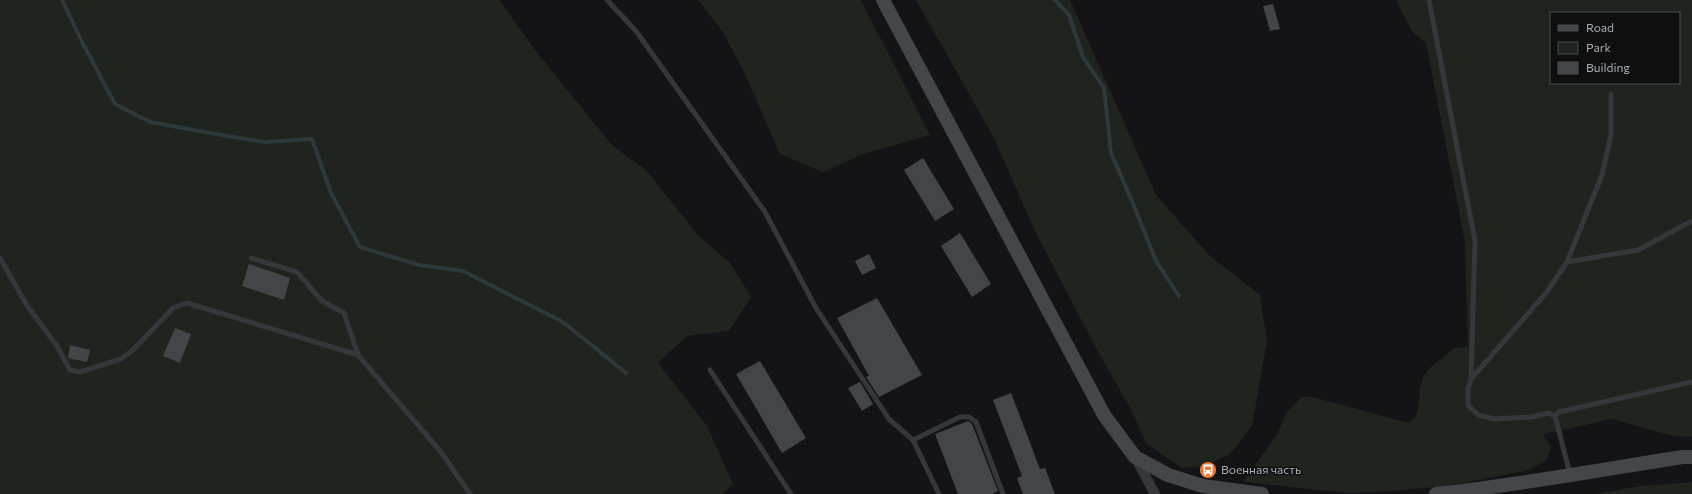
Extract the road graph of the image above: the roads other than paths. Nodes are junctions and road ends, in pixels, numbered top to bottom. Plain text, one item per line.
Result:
1 (607, 0) edge
2 (883, 0) edge
3 (1430, 0) edge
4 (1611, 94) dead end
5 (1692, 221) edge
6 (0, 258) edge
7 (251, 258) dead end
8 (1567, 262) junction
9 (358, 355) junction
10 (710, 370) dead end
11 (1471, 379) junction
12 (1692, 382) edge
13 (1555, 416) junction
14 (913, 440) junction
15 (1135, 457) junction
16 (1692, 457) edge
17 (1570, 474) junction
18 (470, 494) edge
19 (791, 494) edge
20 (939, 494) edge
21 (1003, 494) edge
22 (1155, 494) edge
23 (1262, 494) edge
24 (1436, 494) edge

1 - 14 lane
2 - 15 street
3 - 11 lane
4 - 8 lane
5 - 8 lane
6 - 9 lane
7 - 9 lane
8 - 11 lane
9 - 18 lane
10 - 19 lane
11 - 13 lane
12 - 13 lane
13 - 17 lane
14 - 20 lane
14 - 21 lane
15 - 22 street
15 - 23 street
16 - 17 street
17 - 24 street

